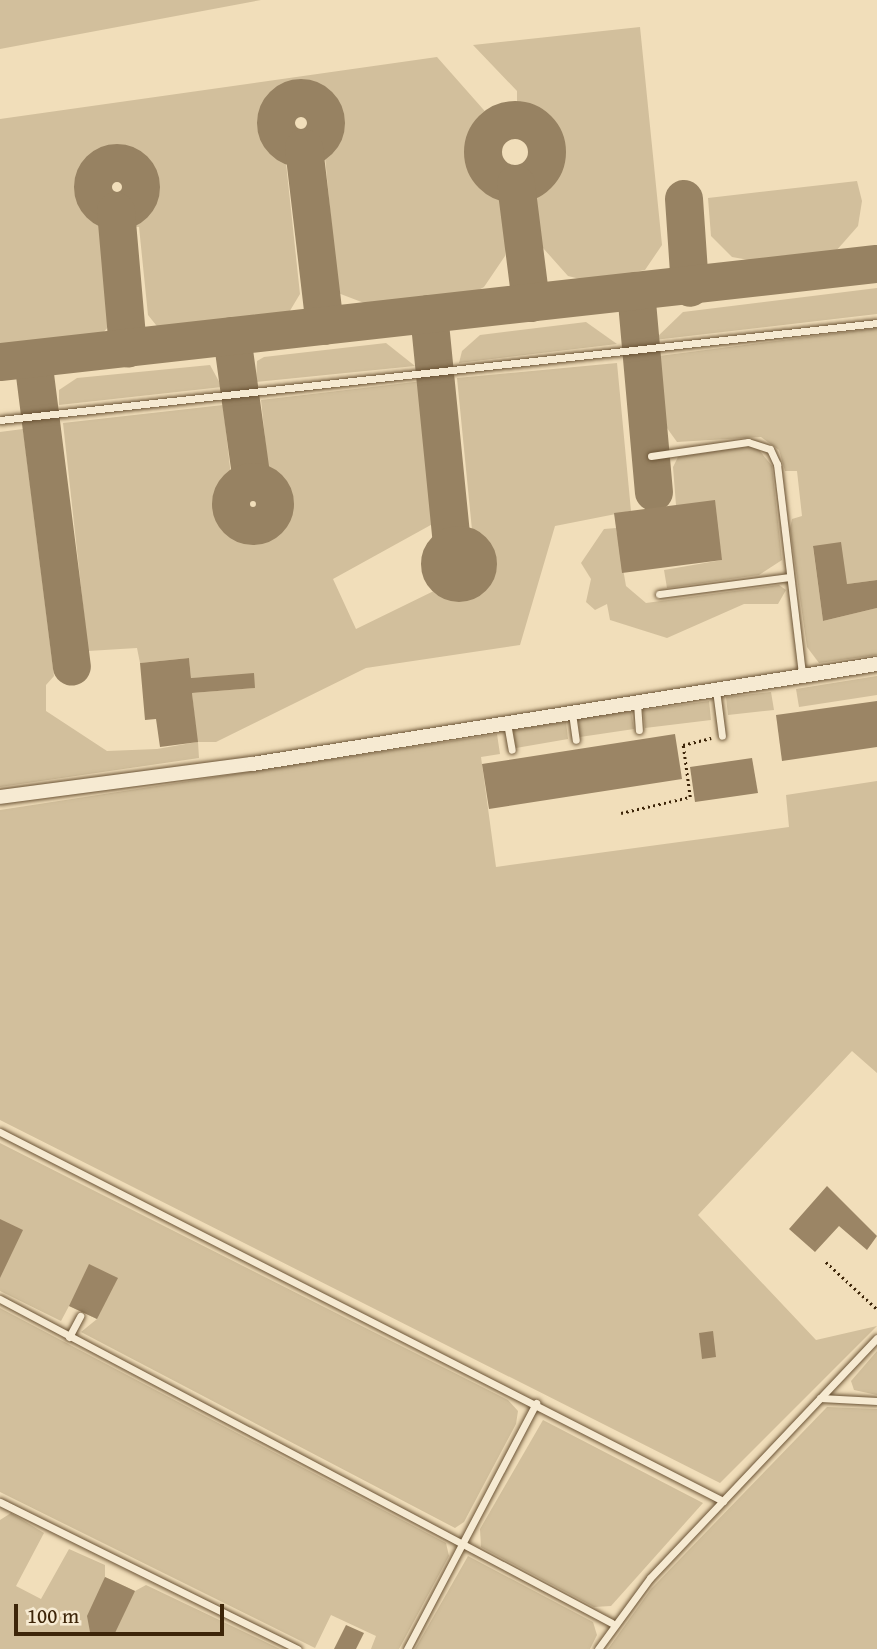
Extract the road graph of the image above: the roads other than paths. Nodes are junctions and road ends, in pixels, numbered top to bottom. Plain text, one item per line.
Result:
1 (877, 323) edge
2 (0, 420) edge
3 (651, 456) dead end
4 (790, 577) junction
5 (659, 594) dead end
6 (877, 664) edge
7 (802, 675) junction
8 (716, 689) junction
9 (637, 702) junction
10 (572, 712) junction
11 (507, 723) junction
12 (639, 730) dead end
13 (722, 736) road end
14 (576, 740) dead end
15 (512, 750) dead end
16 (0, 797) edge
17 (0, 1132) edge
18 (0, 1299) edge
19 (80, 1315) dead end
20 (69, 1337) junction
21 (877, 1338) edge
22 (820, 1398) junction
23 (877, 1401) edge
24 (536, 1403) junction
25 (723, 1501) junction
26 (0, 1502) edge
27 (463, 1544) junction
28 (612, 1623) junction
29 (298, 1649) edge
30 (407, 1649) edge
31 (598, 1649) edge

1 - 2 lane
3 - 4 lane
4 - 5 lane
4 - 7 lane
6 - 7 street
7 - 8 street
8 - 9 street
8 - 13 lane
9 - 10 street
9 - 12 lane
10 - 11 street
10 - 14 lane
11 - 15 lane
11 - 16 street
17 - 24 lane
18 - 20 lane
19 - 20 lane
20 - 27 lane
21 - 22 lane
22 - 23 lane
22 - 25 lane
24 - 25 lane
24 - 27 lane
25 - 28 lane
26 - 29 lane
27 - 28 lane
27 - 30 lane
28 - 31 lane

